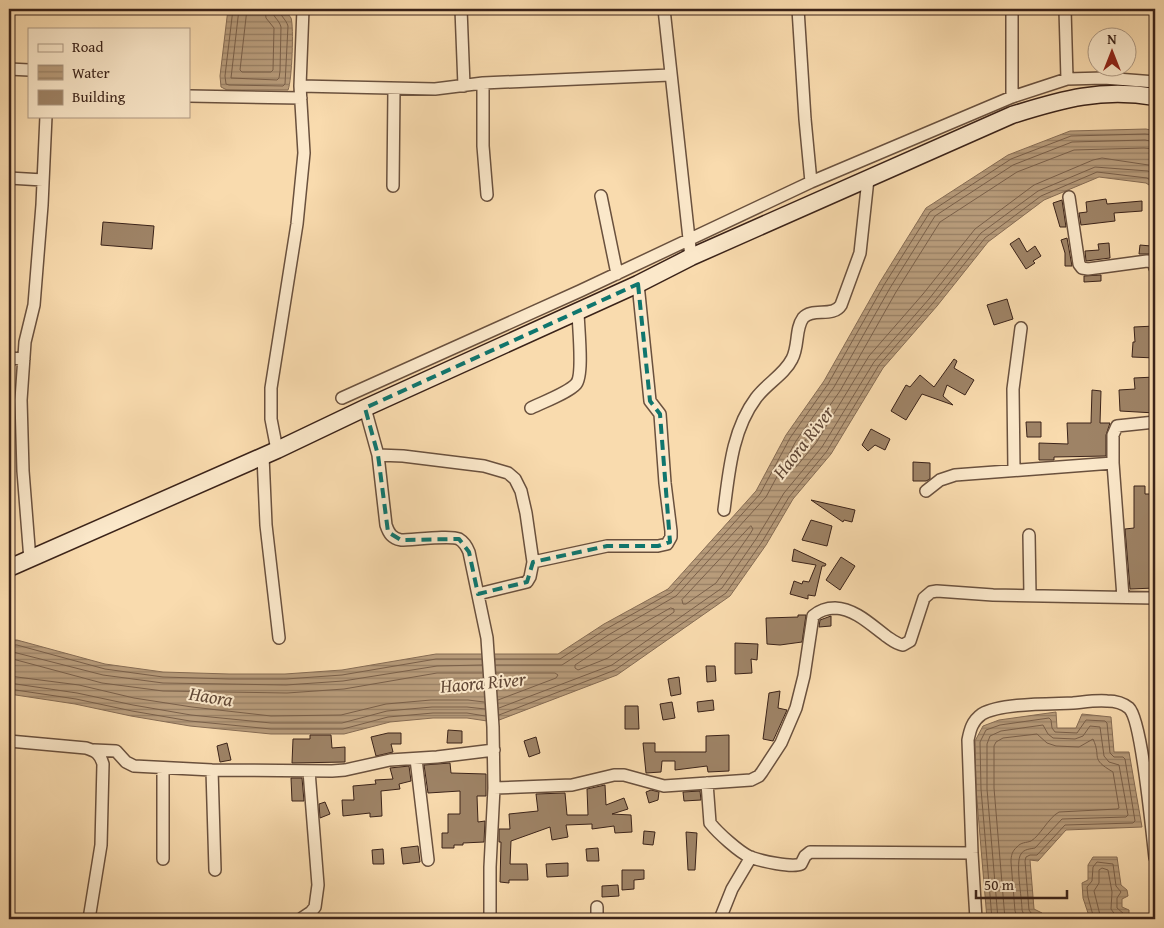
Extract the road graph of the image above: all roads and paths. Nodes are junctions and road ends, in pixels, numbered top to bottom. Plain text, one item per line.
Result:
1 (303, 9) edge
2 (460, 9) edge
3 (664, 9) edge
4 (798, 9) edge
5 (1012, 9) edge
6 (1065, 9) edge
7 (9, 69) edge
8 (28, 70) edge
9 (670, 75) junction
10 (1067, 79) junction
11 (1155, 82) edge
12 (483, 83) junction
13 (300, 86) junction
14 (464, 86) junction
15 (394, 89) junction
16 (190, 96) edge
17 (1012, 97) junction
18 (1155, 97) edge
19 (301, 98) junction
20 (46, 118) edge
21 (9, 178) edge
22 (868, 179) junction
23 (44, 180) junction
24 (811, 182) junction
25 (394, 186) dead end
26 (487, 195) dead end
27 (602, 196) dead end
28 (1069, 197) dead end
29 (689, 239) junction
30 (691, 257) junction
31 (1155, 268) edge
32 (617, 274) junction
33 (638, 284) junction
34 (578, 311) junction
35 (1020, 328) dead end
36 (9, 358) edge
37 (24, 359) junction
38 (342, 398) dead end
39 (364, 408) junction
40 (531, 408) dead end
41 (1155, 422) edge
42 (270, 453) junction
43 (378, 455) junction
44 (1113, 463) junction
45 (1014, 470) junction
46 (926, 491) dead end
47 (724, 510) dead end
48 (1029, 535) dead end
49 (30, 560) junction
50 (533, 562) junction
51 (9, 568) edge
52 (478, 594) junction
53 (1030, 595) junction
54 (1123, 597) junction
55 (1155, 598) edge
56 (279, 638) dead end
57 (9, 741) edge
58 (94, 750) junction
59 (494, 750) junction
60 (416, 759) junction
61 (163, 768) junction
62 (212, 770) junction
63 (309, 771) junction
64 (707, 783) junction
65 (494, 788) junction
66 (972, 853) junction
67 (750, 857) junction
68 (1155, 858) edge
69 (163, 860) dead end
70 (428, 860) dead end
71 (214, 870) dead end
72 (597, 907) dead end
73 (302, 918) dead end
74 (89, 919) edge
75 (490, 919) edge
76 (597, 919) edge
77 (720, 919) edge
78 (976, 919) edge

1 - 13 street
2 - 14 street
3 - 9 street
4 - 24 street
5 - 17 street
6 - 10 street
7 - 8 street
9 - 12 street
9 - 29 street
10 - 11 street
10 - 17 street
12 - 14 street
12 - 26 street
13 - 15 street
13 - 19 street
14 - 15 street
15 - 25 street
16 - 19 street
17 - 24 street
18 - 22 main road
19 - 42 street
20 - 23 street
21 - 23 street
22 - 30 main road
22 - 47 street
23 - 37 street
24 - 29 street
27 - 32 street
28 - 31 street
29 - 30 street
29 - 32 street
30 - 33 main road
32 - 38 street
33 - 34 main road
33 - 50 street
34 - 39 main road
34 - 40 street
35 - 45 street
36 - 37 street
37 - 49 street
39 - 42 main road
39 - 43 street
41 - 44 street
42 - 49 main road
42 - 56 street
43 - 50 street
43 - 52 street
44 - 45 street
44 - 54 street
45 - 46 street
48 - 53 street
49 - 51 main road
50 - 52 street
52 - 59 street
53 - 54 street
53 - 64 street
54 - 55 street
57 - 58 street
58 - 61 street
58 - 74 street
59 - 60 street
59 - 65 street
60 - 63 street
60 - 70 street
61 - 62 street
61 - 69 street
62 - 63 street
62 - 71 street
63 - 73 street
64 - 65 street
64 - 67 street
65 - 75 street
66 - 67 street
66 - 68 street
66 - 78 street
67 - 77 street
72 - 76 street

